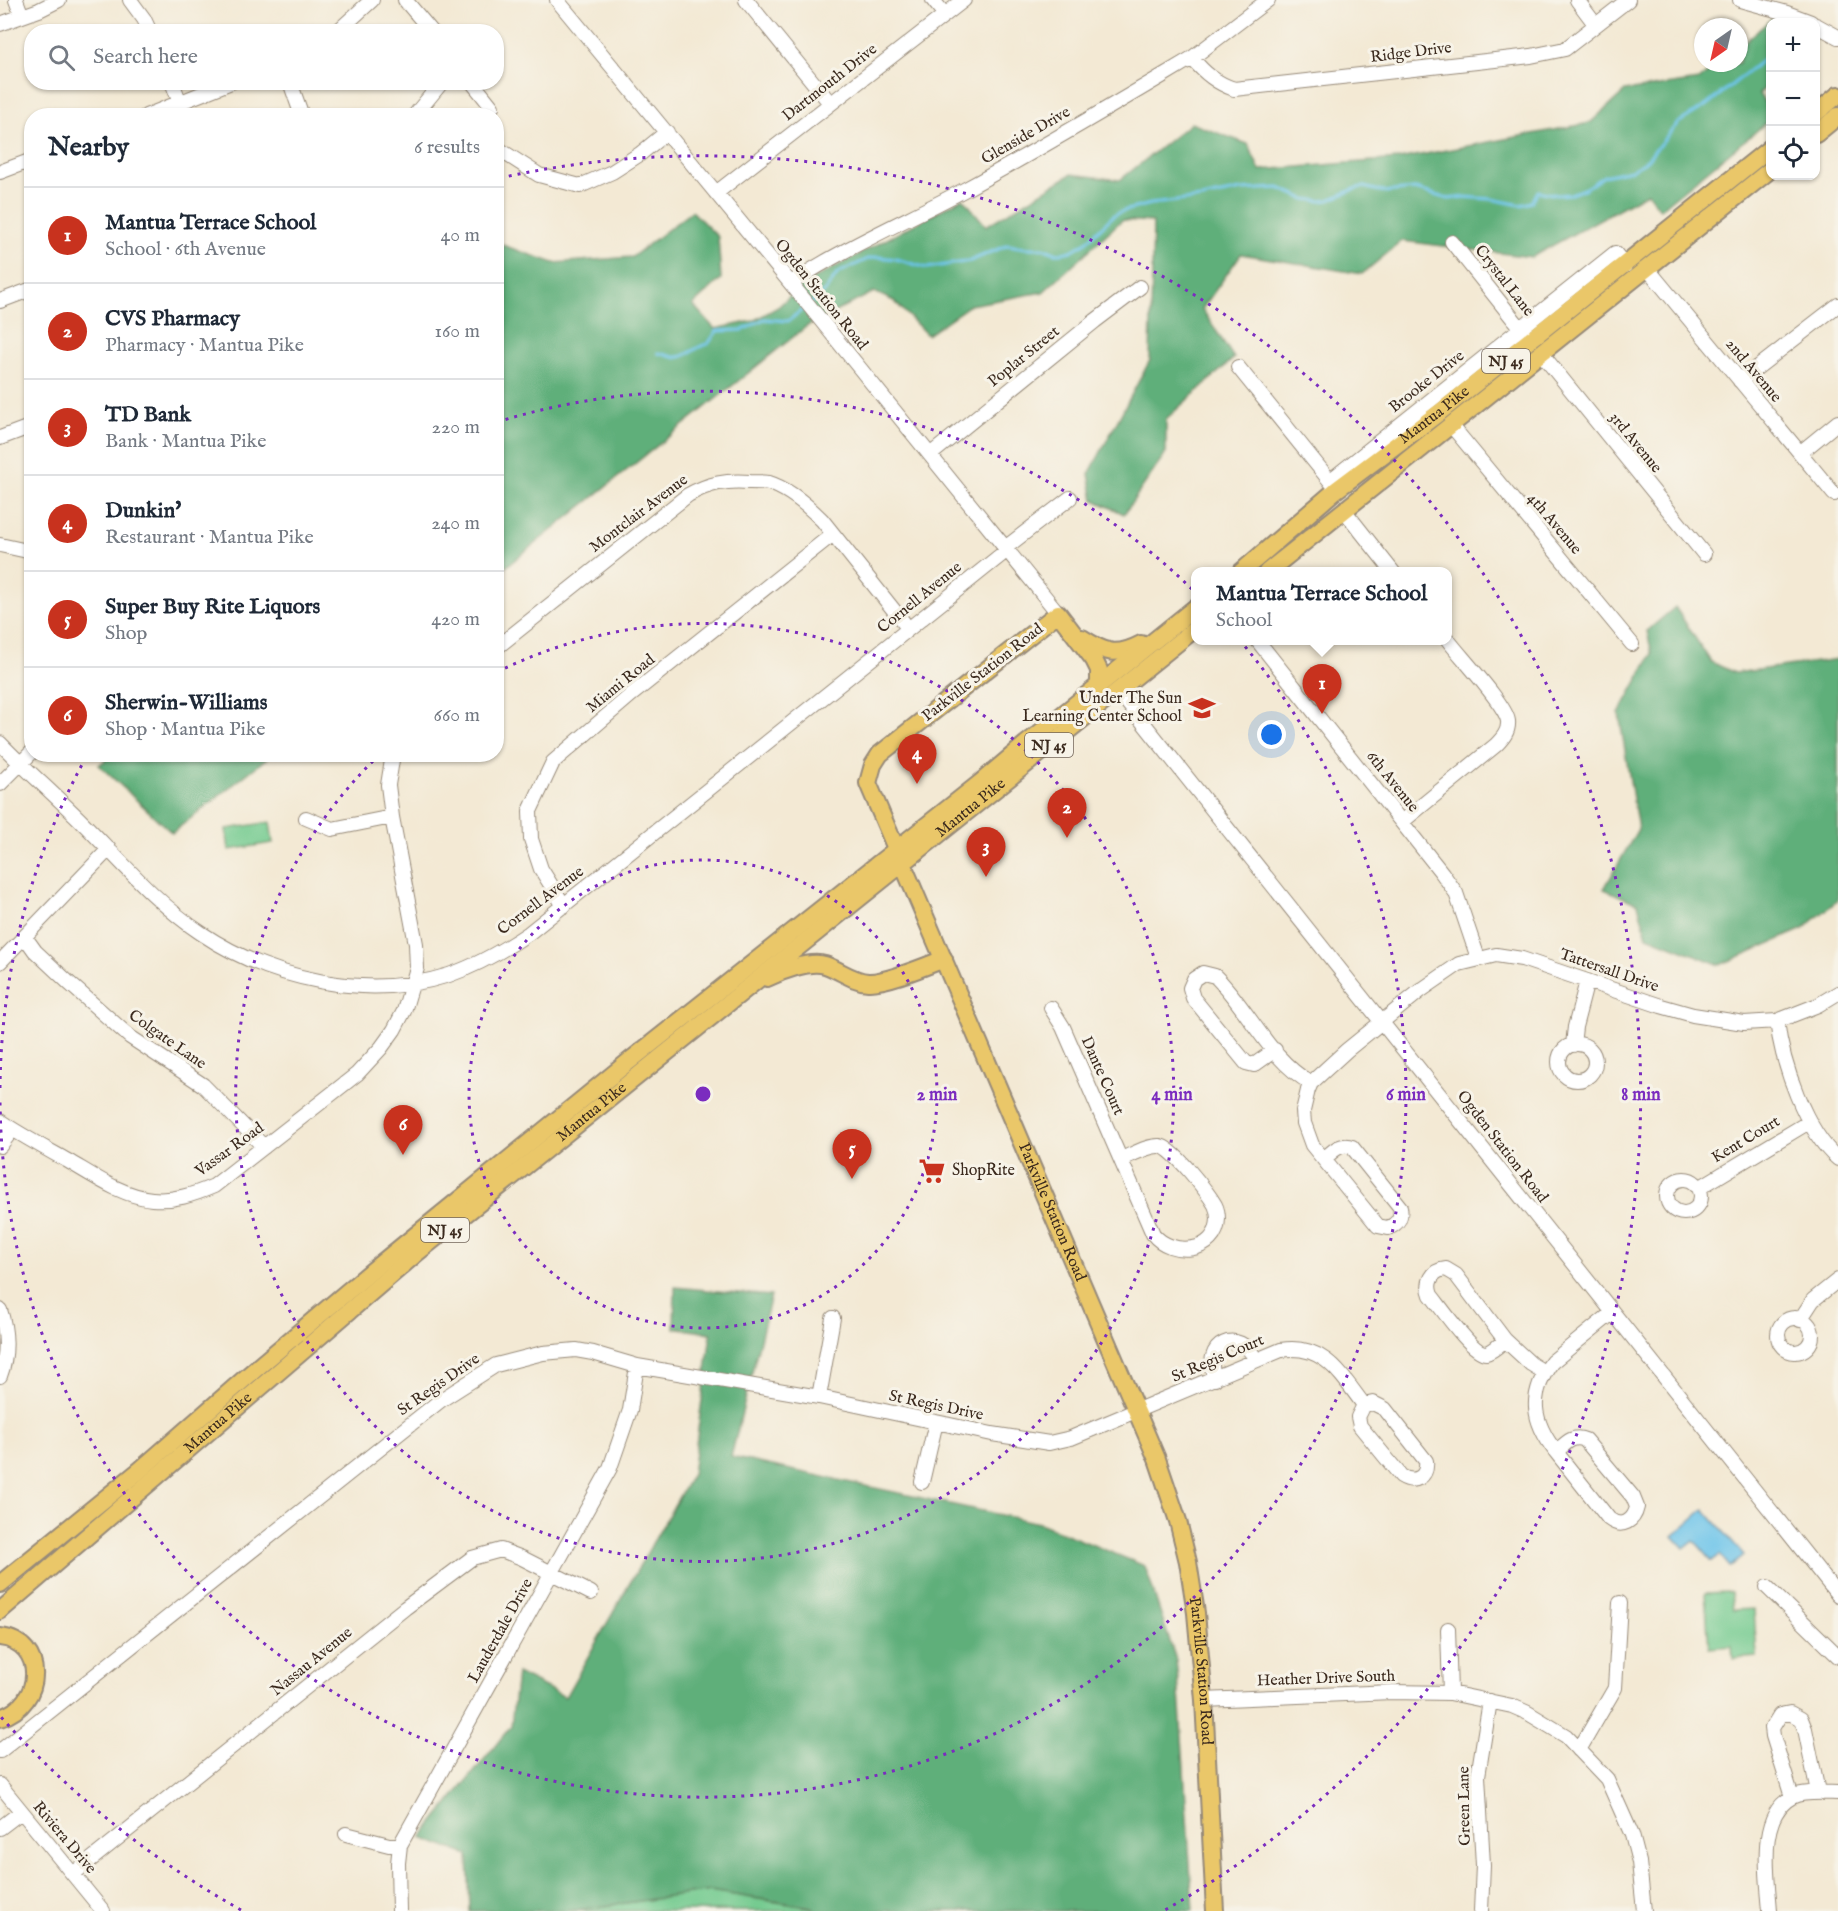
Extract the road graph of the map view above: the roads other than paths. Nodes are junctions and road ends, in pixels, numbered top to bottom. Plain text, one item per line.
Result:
1 (16, 0) edge
2 (59, 0) edge
3 (130, 0) edge
4 (372, 0) edge
5 (405, 0) edge
6 (557, 0) edge
7 (746, 0) edge
8 (933, 0) edge
9 (964, 0) edge
10 (1268, 0) edge
11 (1577, 0) edge
12 (1628, 0) edge
13 (1740, 0) edge
14 (945, 15) junction
15 (22, 16) junction
16 (1800, 18) edge
17 (0, 24) edge
18 (146, 24) edge
19 (346, 24) edge
20 (425, 24) edge
21 (1596, 24) junction
22 (1820, 28) edge
23 (1838, 37) edge
24 (1192, 58) junction
25 (175, 90) edge
26 (216, 90) edge
27 (293, 90) edge
28 (435, 90) edge
29 (478, 90) edge
30 (1838, 95) edge
31 (830, 103) junction
32 (492, 107) dead end
33 (182, 108) edge
34 (184, 108) edge
35 (299, 108) edge
36 (421, 108) edge
37 (1820, 109) edge
38 (1838, 116) edge
39 (1820, 130) edge
40 (667, 132) junction
41 (1766, 151) edge
42 (504, 153) edge
43 (24, 163) edge
44 (0, 172) edge
45 (1766, 173) edge
46 (716, 193) junction
47 (1452, 242) dead end
48 (1647, 268) junction
49 (791, 284) junction
50 (1140, 287) dead end
51 (24, 292) edge
52 (0, 302) edge
53 (1838, 305) edge
54 (1531, 341) junction
55 (1238, 367) dead end
56 (1740, 381) junction
57 (1838, 423) edge
58 (1451, 425) junction
59 (24, 429) edge
60 (0, 438) edge
61 (1800, 453) junction
62 (930, 454) junction
63 (1333, 485) junction
64 (1834, 494) dead end
65 (1070, 498) dead end
66 (1344, 510) junction
67 (833, 534) junction
68 (0, 545) edge
69 (1272, 547) junction
70 (24, 550) edge
71 (1006, 550) junction
72 (1704, 554) dead end
73 (1239, 567) edge
74 (1247, 567) edge
75 (1273, 567) edge
76 (1389, 567) edge
77 (1191, 605) edge
78 (1191, 611) edge
79 (1058, 613) junction
80 (908, 628) junction
81 (1191, 632) edge
82 (1074, 633) junction
83 (504, 642) edge
84 (1632, 644) dead end
85 (1261, 645) edge
86 (1452, 645) edge
87 (1099, 684) junction
88 (1118, 691) junction
89 (0, 743) edge
90 (24, 760) edge
91 (391, 762) edge
92 (20, 764) junction
93 (0, 784) edge
94 (392, 817) junction
95 (306, 818) dead end
96 (1403, 821) junction
97 (110, 849) junction
98 (899, 856) junction
99 (564, 906) junction
100 (25, 937) junction
101 (1478, 958) junction
102 (944, 959) junction
103 (0, 962) edge
104 (1587, 981) junction
105 (411, 984) junction
106 (747, 988) junction
107 (1838, 993) edge
108 (1051, 1008) dead end
109 (1777, 1021) junction
110 (1382, 1022) junction
111 (1573, 1045) dead end
112 (1275, 1050) junction
113 (1311, 1083) junction
114 (0, 1121) edge
115 (1809, 1122) junction
116 (12, 1130) junction
117 (0, 1146) edge
118 (264, 1147) junction
119 (1121, 1159) junction
120 (1324, 1159) junction
121 (1838, 1159) edge
122 (1699, 1188) dead end
123 (1838, 1280) edge
124 (0, 1310) edge
125 (1612, 1313) junction
126 (833, 1318) dead end
127 (1800, 1320) dead end
128 (1505, 1340) junction
129 (1256, 1360) junction
130 (637, 1366) junction
131 (1544, 1372) junction
132 (0, 1376) edge
133 (1215, 1378) junction
134 (819, 1397) junction
135 (1364, 1405) junction
136 (1135, 1412) junction
137 (936, 1422) junction
138 (1556, 1452) junction
139 (922, 1482) dead end
140 (73, 1524) junction
141 (0, 1569) edge
142 (551, 1574) junction
143 (0, 1584) edge
144 (1767, 1587) dead end
145 (591, 1593) dead end
146 (1838, 1595) edge
147 (1620, 1604) dead end
148 (0, 1611) edge
149 (1448, 1629) dead end
150 (0, 1637) edge
151 (1838, 1656) edge
152 (1450, 1693) junction
153 (1204, 1700) junction
154 (1490, 1701) junction
155 (0, 1718) edge
156 (1580, 1750) junction
157 (0, 1751) edge
158 (0, 1785) edge
159 (1818, 1792) junction
160 (1838, 1793) edge
161 (1792, 1797) junction
162 (21, 1812) junction
163 (0, 1828) edge
164 (346, 1834) dead end
165 (400, 1845) junction
166 (73, 1874) junction
167 (103, 1911) edge
168 (399, 1911) edge
169 (1215, 1911) edge
170 (1481, 1911) edge
171 (1644, 1911) edge
172 (1770, 1911) edge

1 - 15 street
2 - 15 street
3 - 18 street
4 - 19 street
5 - 20 street
6 - 40 street, Ogden Station Road
7 - 31 street
8 - 14 street
9 - 14 street, Dartmouth Drive
10 - 24 street, Glenside Drive
11 - 21 street
12 - 21 street, Ridge Drive
13 - 16 street
14 - 31 street, Dartmouth Drive
15 - 17 street
21 - 24 street, Ridge Drive
22 - 23 street
24 - 49 street, Glenside Drive
25 - 33 street
26 - 34 street
27 - 35 street
28 - 36 street
29 - 32 street
30 - 37 main road
31 - 46 street, Dartmouth Drive
38 - 39 main road
40 - 42 street
40 - 46 street, Ogden Station Road
41 - 54 main road, Mantua Pike / NJ 45
43 - 44 street
45 - 48 main road, Mantua Pike / NJ 45
46 - 49 street, Ogden Station Road
47 - 54 street, Crystal Lane
48 - 54 main road, Mantua Pike / NJ 45
48 - 56 street, 2nd Avenue
49 - 62 street, Ogden Station Road
50 - 62 street, Poplar Street
51 - 52 street
53 - 56 street
54 - 58 main road, Mantua Pike / NJ 45
54 - 63 main road, Mantua Pike / NJ 45
54 - 72 street, 3rd Avenue
55 - 63 street
56 - 61 street, 2nd Avenue
57 - 61 street
58 - 66 main road, Mantua Pike / NJ 45
58 - 84 street, 4th Avenue
59 - 60 street
61 - 64 street, 2nd Avenue
62 - 71 street, Ogden Station Road
63 - 69 main road, Mantua Pike / NJ 45
65 - 71 street, Cornell Avenue
66 - 75 main road, Mantua Pike / NJ 45
66 - 76 street
67 - 80 street, Montclair Avenue
67 - 83 street, Montclair Avenue
67 - 99 street, Miami Road
68 - 70 street
69 - 73 main road
69 - 74 main road, Mantua Pike / NJ 45
71 - 79 street, Ogden Station Road
71 - 80 street, Cornell Avenue
77 - 82 main road
78 - 87 main road, Mantua Pike / NJ 45
79 - 82 main road
79 - 98 main road, Parkville Station Road
80 - 99 street, Cornell Avenue
81 - 88 main road, Mantua Pike / NJ 45
82 - 87 main road
85 - 96 street, 6th Avenue
86 - 96 street
87 - 98 main road, Mantua Pike / NJ 45
88 - 98 main road, Mantua Pike / NJ 45
88 - 110 street, Ogden Station Road
89 - 92 street, Cornell Avenue
90 - 92 street
91 - 94 street
92 - 93 street
92 - 97 street, Cornell Avenue
94 - 95 street
94 - 105 street
96 - 101 street, 6th Avenue
97 - 100 street
97 - 105 street, Cornell Avenue
98 - 102 main road, Parkville Station Road
98 - 106 main road, Mantua Pike / NJ 45
98 - 140 main road, Mantua Pike / NJ 45
99 - 105 street, Cornell Avenue
100 - 103 street
100 - 118 street, Colgate Lane
101 - 104 street, Tattersall Drive
101 - 110 street, Tattersall Drive
102 - 106 main road
102 - 136 main road, Parkville Station Road
104 - 109 street, Tattersall Drive
104 - 111 street
105 - 118 street, Vassar Road
106 - 148 main road, Mantua Pike / NJ 45
107 - 109 street, Tattersall Drive
108 - 119 street, Dante Court
109 - 115 street
110 - 113 street, Tattersall Drive
110 - 125 street, Ogden Station Road
112 - 112 street
112 - 113 street
113 - 120 street
114 - 116 street, Vassar Road
115 - 121 street
115 - 122 street, Kent Court
116 - 117 street
116 - 118 street, Vassar Road
119 - 119 street, Dante Court
120 - 120 street
123 - 127 street
124 - 132 street
125 - 131 street
125 - 146 street, Ogden Station Road
126 - 134 street
128 - 128 street
128 - 131 street
129 - 133 street, St Regis Court
129 - 133 street
129 - 135 street, St Regis Court
130 - 134 street, St Regis Drive
130 - 142 street, Lauderdale Drive
130 - 157 street, St Regis Drive
131 - 138 street
133 - 136 street, St Regis Court
134 - 137 street, St Regis Drive
135 - 135 street
136 - 137 street, St Regis Drive
136 - 153 main road, Parkville Station Road
137 - 139 street
138 - 138 street
140 - 141 main road
140 - 143 main road, Mantua Pike / NJ 45
142 - 145 street, Nassau Avenue
142 - 165 street, Lauderdale Drive
142 - 166 street, Nassau Avenue
144 - 151 street
147 - 156 street
149 - 152 street
150 - 155 main road
152 - 153 street, Heather Drive South
152 - 154 street, Heather Drive South
153 - 169 main road, Parkville Station Road
154 - 156 street, Heather Drive South
154 - 170 street, Green Lane
156 - 171 street, Heather Drive South
158 - 162 street, Riviera Drive
159 - 160 street
159 - 161 street
159 - 161 street
161 - 172 street
162 - 163 street
162 - 166 street, Riviera Drive
164 - 165 street
165 - 168 street, Lauderdale Drive
166 - 167 street, Riviera Drive

